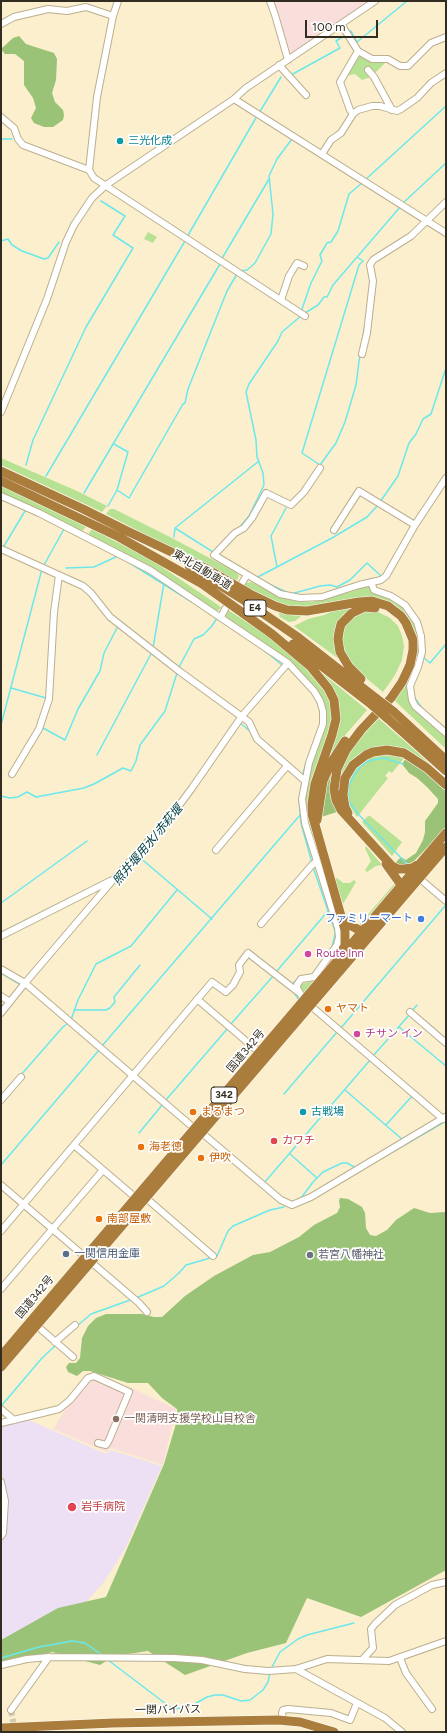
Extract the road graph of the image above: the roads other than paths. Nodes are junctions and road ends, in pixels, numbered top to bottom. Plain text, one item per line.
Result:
1 (118, 1) edge
2 (270, 1) edge
3 (375, 1) edge
4 (113, 16) junction
5 (1, 24) edge
6 (341, 24) junction
7 (446, 37) edge
8 (358, 51) junction
9 (288, 60) junction
10 (279, 65) junction
11 (368, 70) dead end
12 (446, 73) edge
13 (306, 95) dead end
14 (234, 99) junction
15 (392, 110) junction
16 (353, 114) junction
17 (1, 117) edge
18 (322, 154) junction
19 (89, 170) junction
20 (106, 185) junction
21 (446, 202) edge
22 (427, 220) junction
23 (446, 233) edge
24 (304, 266) dead end
25 (281, 300) junction
26 (305, 316) dead end
27 (362, 354) dead end
28 (1, 412) edge
29 (320, 468) dead end
30 (1, 471) edge
31 (446, 478) edge
32 (1, 481) edge
33 (1, 496) edge
34 (415, 525) junction
35 (125, 530) junction
36 (334, 530) dead end
37 (1, 549) edge
38 (59, 575) junction
39 (247, 576) junction
40 (371, 582) junction
41 (201, 583) junction
42 (242, 583) dead end
43 (226, 609) dead end
44 (221, 617) junction
45 (288, 663) junction
46 (376, 700) junction
47 (392, 713) junction
48 (242, 716) junction
49 (446, 733) edge
50 (444, 758) edge
51 (287, 766) junction
52 (446, 771) edge
53 (12, 774) dead end
54 (304, 780) junction
55 (446, 785) edge
56 (355, 824) junction
57 (316, 827) junction
58 (446, 833) edge
59 (446, 847) edge
60 (216, 850) dead end
61 (429, 853) junction
62 (381, 854) junction
63 (316, 862) junction
64 (419, 878) junction
65 (113, 880) junction
66 (401, 885) junction
67 (404, 896) junction
68 (446, 901) edge
69 (396, 904) junction
70 (340, 914) junction
71 (261, 924) dead end
72 (364, 930) junction
73 (1, 936) edge
74 (1, 969) edge
75 (24, 983) junction
76 (319, 984) junction
77 (298, 992) junction
78 (1, 996) edge
79 (197, 999) junction
80 (10, 1002) junction
81 (307, 1003) junction
82 (410, 1012) dead end
83 (1, 1013) edge
84 (446, 1043) edge
85 (260, 1053) junction
86 (132, 1075) junction
87 (21, 1077) dead end
88 (3, 1093) edge
89 (1, 1100) edge
90 (444, 1118) edge
91 (198, 1131) junction
92 (74, 1145) junction
93 (103, 1170) junction
94 (1, 1185) edge
95 (136, 1198) junction
96 (146, 1198) junction
97 (24, 1204) junction
98 (52, 1229) junction
99 (1, 1231) edge
100 (212, 1256) dead end
101 (88, 1259) junction
102 (1, 1289) edge
103 (147, 1312) dead end
104 (75, 1325) dead end
105 (36, 1326) junction
106 (56, 1342) junction
107 (1, 1356) edge
108 (73, 1357) dead end
109 (1, 1367) edge
110 (1, 1410) edge
111 (14, 1420) junction
112 (1, 1423) edge
113 (98, 1443) dead end
114 (1, 1482) edge
115 (1, 1536) edge
116 (446, 1582) edge
117 (446, 1641) edge
118 (49, 1657) junction
119 (400, 1658) junction
120 (362, 1660) junction
121 (1, 1665) edge
122 (296, 1669) junction
123 (357, 1703) junction
124 (432, 1709) dead end
125 (11, 1710) dead end
126 (283, 1721) junction
127 (1, 1728) edge
128 (334, 1732) edge
129 (402, 1732) edge

1 - 4 street
2 - 9 street
3 - 6 street
4 - 5 street
4 - 19 street
6 - 8 street
6 - 9 street
7 - 8 street
8 - 16 street
9 - 10 street
10 - 13 street
10 - 14 street
11 - 15 street
12 - 15 street
14 - 18 street
14 - 20 street
15 - 16 street
16 - 18 street
17 - 19 street
18 - 22 street
19 - 20 street
20 - 25 street
20 - 28 street
21 - 22 street
22 - 23 street
22 - 27 street
24 - 25 street
25 - 26 street
29 - 39 street
30 - 35 highway, 東北自動車道 / E4
31 - 34 street
32 - 41 highway, 東北自動車道 / E4
33 - 44 street
34 - 36 street
34 - 40 street
35 - 46 highway, 東北自動車道 / E4
35 - 56 highway
37 - 38 street
38 - 48 street
38 - 53 street
39 - 40 street
39 - 42 street
40 - 49 street
41 - 46 highway, 東北自動車道 / E4
41 - 57 highway
43 - 44 street
44 - 45 street
45 - 48 street
45 - 54 street
46 - 47 highway, 東北自動車道 / E4, bridge
46 - 57 highway
47 - 50 highway, 東北自動車道 / E4
47 - 52 highway, 東北自動車道 / E4
48 - 51 street
48 - 65 street
51 - 54 street
51 - 60 street
54 - 63 street
55 - 56 highway
56 - 62 highway
57 - 70 highway
58 - 61 highway, 国道342号 / 342
59 - 64 highway, 国道342号 / 342
61 - 62 highway
61 - 66 highway, 国道342号 / 342
62 - 66 highway
63 - 71 street
63 - 77 street
64 - 67 highway, 国道342号 / 342
64 - 68 street
65 - 73 street
65 - 75 street
66 - 67 highway
66 - 72 highway, 国道342号 / 342
67 - 69 highway, 国道342号 / 342
69 - 72 highway
69 - 81 highway, 国道342号 / 342
70 - 72 highway
70 - 76 highway
72 - 76 highway, 国道342号 / 342
74 - 75 street
75 - 80 street
75 - 86 street
76 - 81 highway, 国道342号 / 342
77 - 79 street
77 - 81 street
78 - 80 street
79 - 85 street
79 - 86 street
80 - 83 street
81 - 85 highway, 国道342号 / 342
81 - 90 street
81 - 91 highway, 国道342号 / 342
82 - 84 street
85 - 91 highway, 国道342号 / 342
86 - 91 street
86 - 92 street
87 - 88 street
88 - 89 street
90 - 91 street
91 - 95 highway, 国道342号 / 342
91 - 96 highway, 国道342号 / 342
92 - 93 street
92 - 97 street
93 - 95 street
93 - 98 street
94 - 97 street
95 - 101 highway, 国道342号 / 342
96 - 100 street
96 - 101 highway, 国道342号 / 342
97 - 98 street
97 - 99 street
98 - 101 street
98 - 102 street
101 - 103 street
101 - 105 highway, 国道342号 / 342
101 - 107 highway, 国道342号 / 342
104 - 106 street
105 - 106 street
105 - 109 highway, 国道342号 / 342
106 - 108 street
110 - 111 street
111 - 112 street
111 - 113 street
114 - 115 street
116 - 120 street
117 - 119 street
118 - 121 street
118 - 122 street
118 - 125 street
119 - 120 street
119 - 124 street
120 - 122 street
122 - 123 street
123 - 126 street
123 - 129 street
126 - 127 highway, 一関バイパス
126 - 128 highway, 一関バイパス

